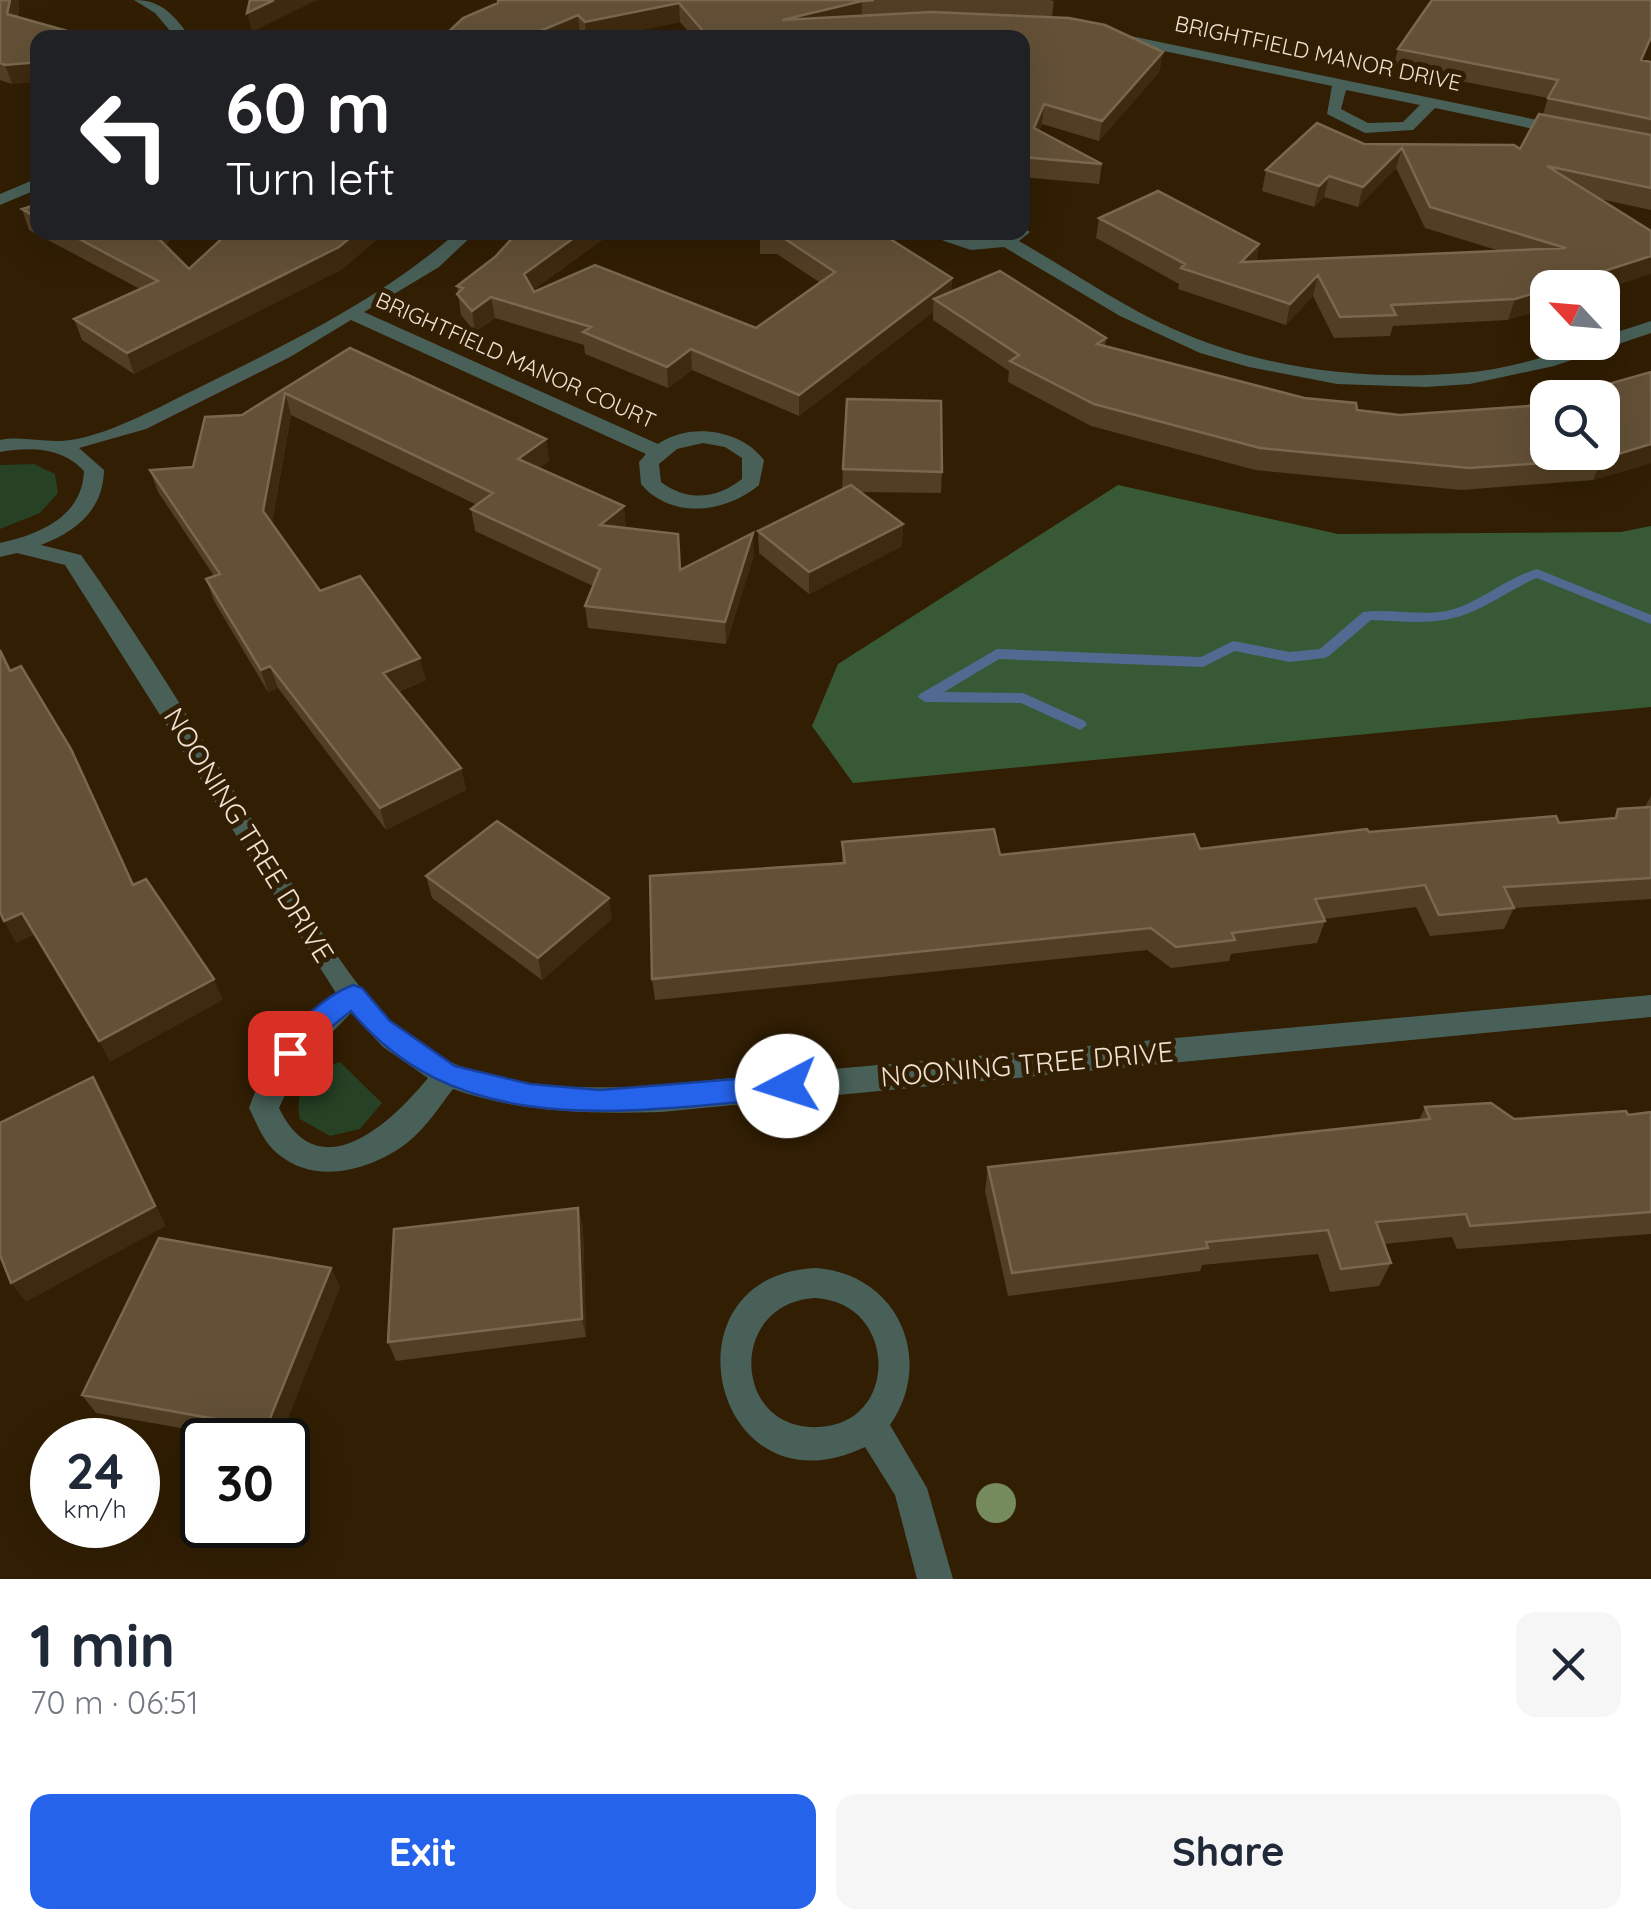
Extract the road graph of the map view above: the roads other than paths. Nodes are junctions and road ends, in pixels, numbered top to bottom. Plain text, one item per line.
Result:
1 (142, 0) edge
2 (180, 0) edge
3 (160, 10) junction
4 (177, 30) edge
5 (1102, 34) edge
6 (1340, 83) junction
7 (1432, 102) junction
8 (1587, 136) edge
9 (30, 187) edge
10 (0, 200) edge
11 (459, 240) edge
12 (959, 240) edge
13 (989, 240) edge
14 (1025, 240) edge
15 (354, 314) junction
16 (1651, 328) edge
17 (139, 425) junction
18 (0, 446) edge
19 (60, 447) junction
20 (658, 452) junction
21 (92, 466) junction
22 (74, 517) junction
23 (9, 548) edge
24 (73, 560) junction
25 (353, 996) junction
26 (1651, 1006) edge
27 (448, 1076) junction
28 (870, 1424) junction
29 (935, 1579) edge

1 - 3 street
2 - 3 street
3 - 4 street
5 - 6 street, BRIGHTFIELD MANOR DRIVE
6 - 7 street, BRIGHTFIELD MANOR DRIVE
6 - 7 street
7 - 8 street, BRIGHTFIELD MANOR DRIVE
9 - 10 street
11 - 15 street
12 - 13 street
14 - 16 street
15 - 17 street
15 - 20 street, BRIGHTFIELD MANOR COURT
17 - 19 street
17 - 21 street
18 - 19 street
19 - 21 street
20 - 20 street, BRIGHTFIELD MANOR COURT
21 - 22 street
22 - 23 street
22 - 24 street
23 - 24 street
24 - 25 street, NOONING TREE DRIVE
25 - 27 street, NOONING TREE DRIVE
25 - 27 street
26 - 27 street, NOONING TREE DRIVE
28 - 28 street
28 - 29 street

